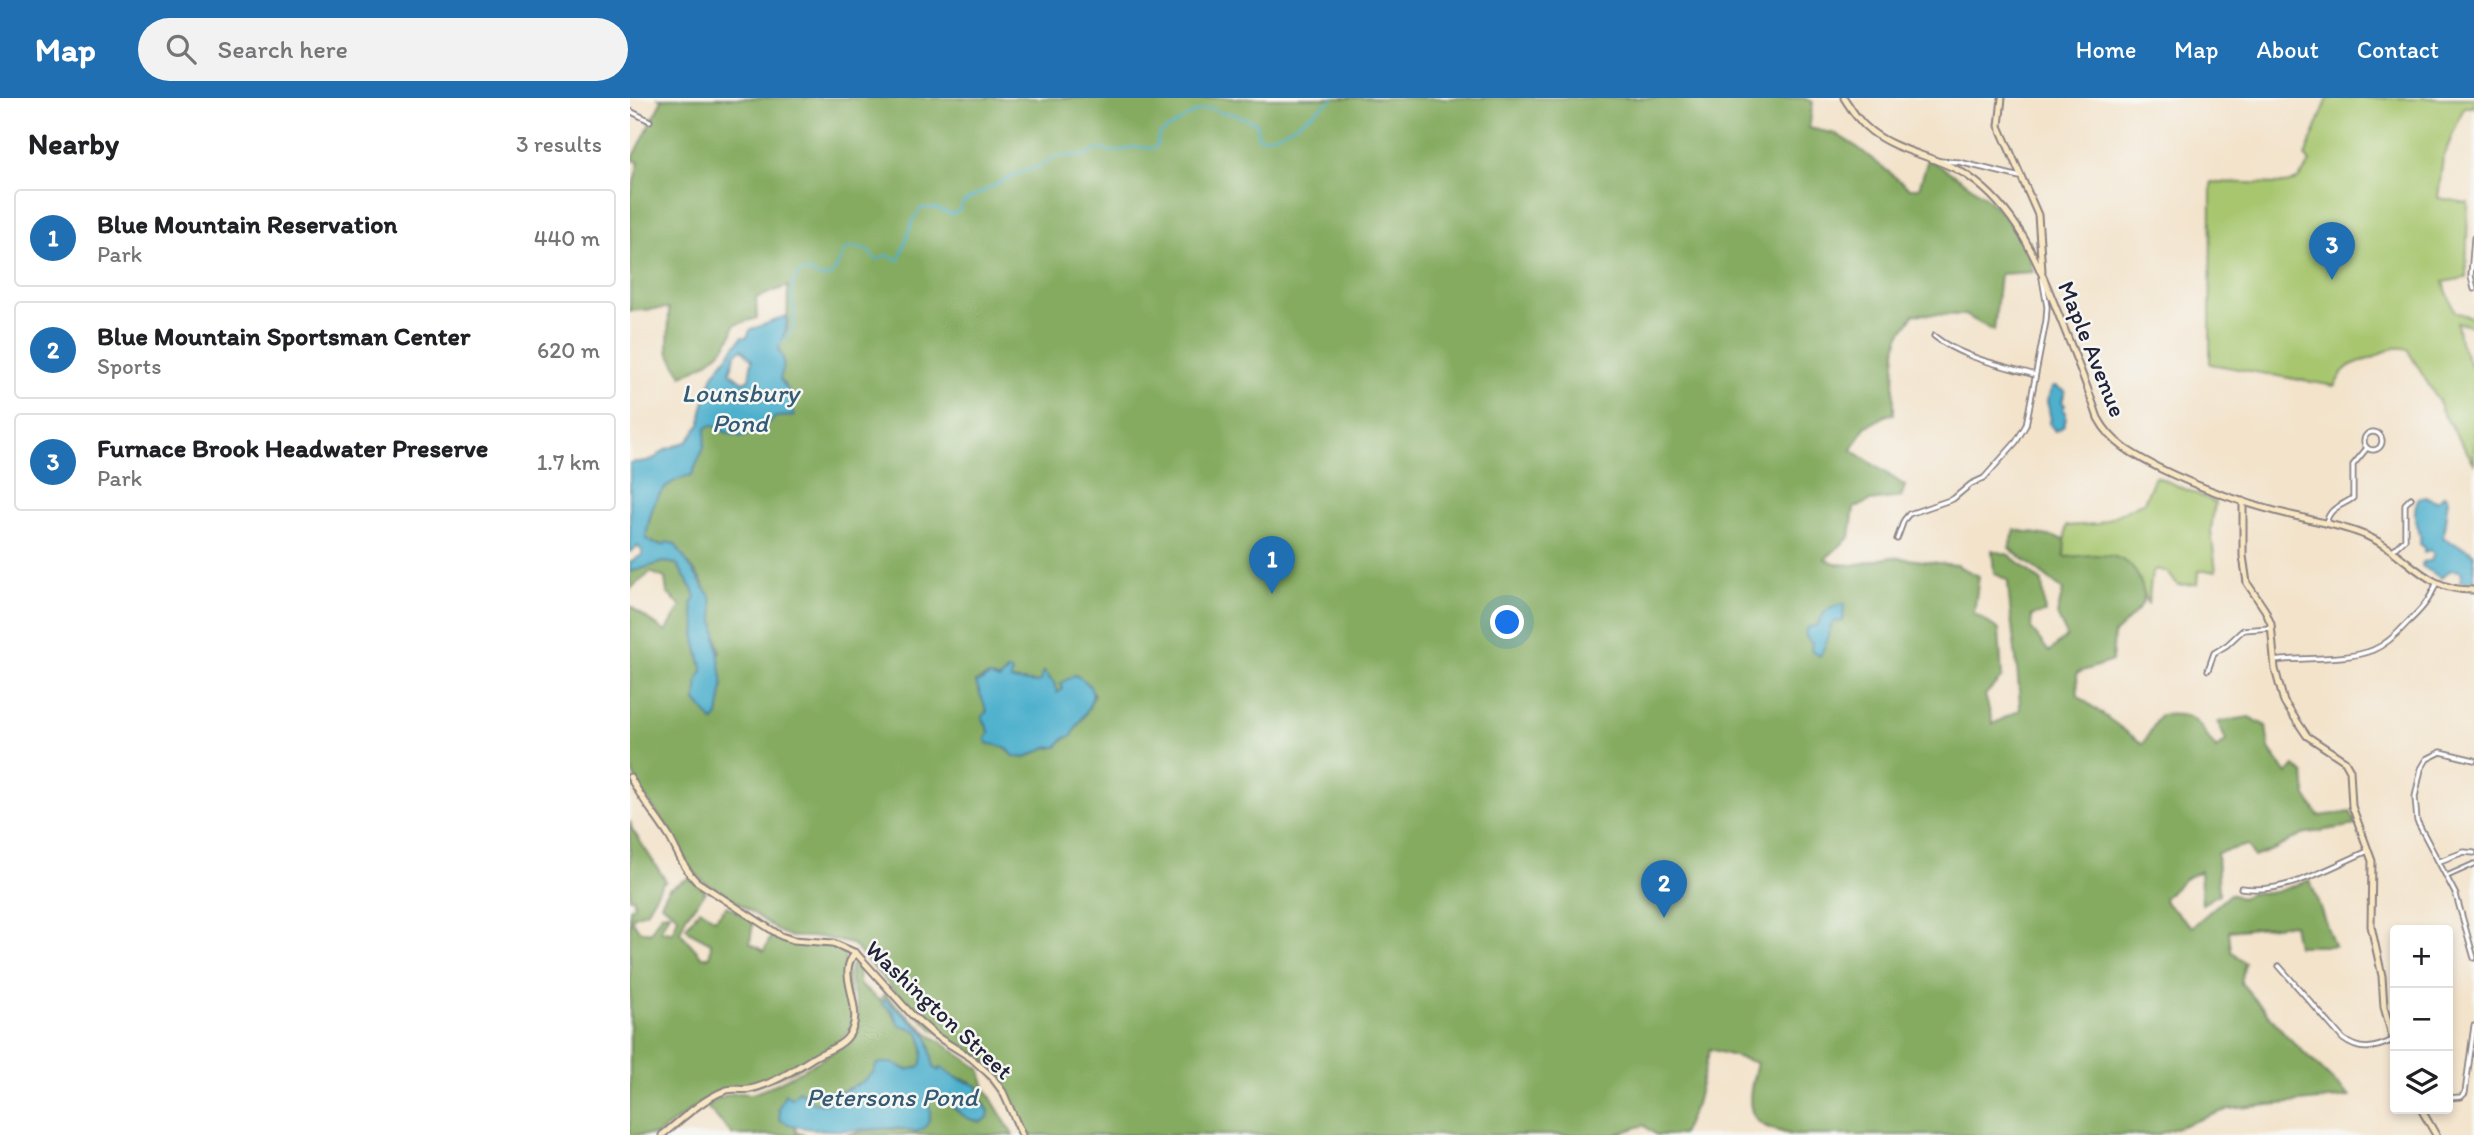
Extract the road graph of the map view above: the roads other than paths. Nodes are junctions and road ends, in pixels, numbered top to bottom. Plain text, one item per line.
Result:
1 (1844, 98) edge
2 (2002, 98) edge
3 (632, 112) edge
4 (630, 120) edge
5 (650, 121) dead end
6 (1939, 161) junction
7 (2020, 177) junction
8 (2474, 238) edge
9 (2042, 274) junction
10 (2474, 289) edge
11 (1934, 336) dead end
12 (2035, 375) junction
13 (2367, 448) junction
14 (2411, 498) dead end
15 (2243, 501) junction
16 (2326, 523) junction
17 (1897, 539) dead end
18 (2392, 550) junction
19 (2436, 584) junction
20 (2474, 590) edge
21 (2271, 628) junction
22 (2274, 661) junction
23 (2208, 670) dead end
24 (2474, 760) edge
25 (630, 777) edge
26 (2370, 850) junction
27 (2474, 853) edge
28 (2439, 862) junction
29 (2474, 864) edge
30 (2447, 876) junction
31 (2241, 888) dead end
32 (2473, 944) edge
33 (856, 953) junction
34 (2474, 958) edge
35 (2279, 967) dead end
36 (2474, 1026) edge
37 (2390, 1029) edge
38 (2390, 1044) edge
39 (2453, 1098) edge
40 (2424, 1114) edge
41 (662, 1135) edge
42 (1021, 1135) edge
43 (2436, 1135) edge

1 - 6 street, Maple Avenue
2 - 7 street
3 - 4 street
3 - 5 street
6 - 7 street
6 - 9 street, Maple Avenue
7 - 9 street
8 - 10 street
9 - 12 street
9 - 15 street, Maple Avenue
11 - 12 street
12 - 17 street
13 - 13 street
13 - 16 street
14 - 18 street
15 - 16 street, Maple Avenue
15 - 21 street
16 - 18 street, Maple Avenue
18 - 19 street, Maple Avenue
19 - 20 street, Maple Avenue
19 - 22 street
21 - 22 street
21 - 23 street
22 - 26 street
24 - 28 street
25 - 33 street, Washington Street
26 - 31 street
26 - 37 street
27 - 28 street
28 - 30 street
29 - 30 street
30 - 32 street
32 - 34 street
33 - 41 street
33 - 42 street, Washington Street
35 - 38 street
36 - 39 street
40 - 43 street

